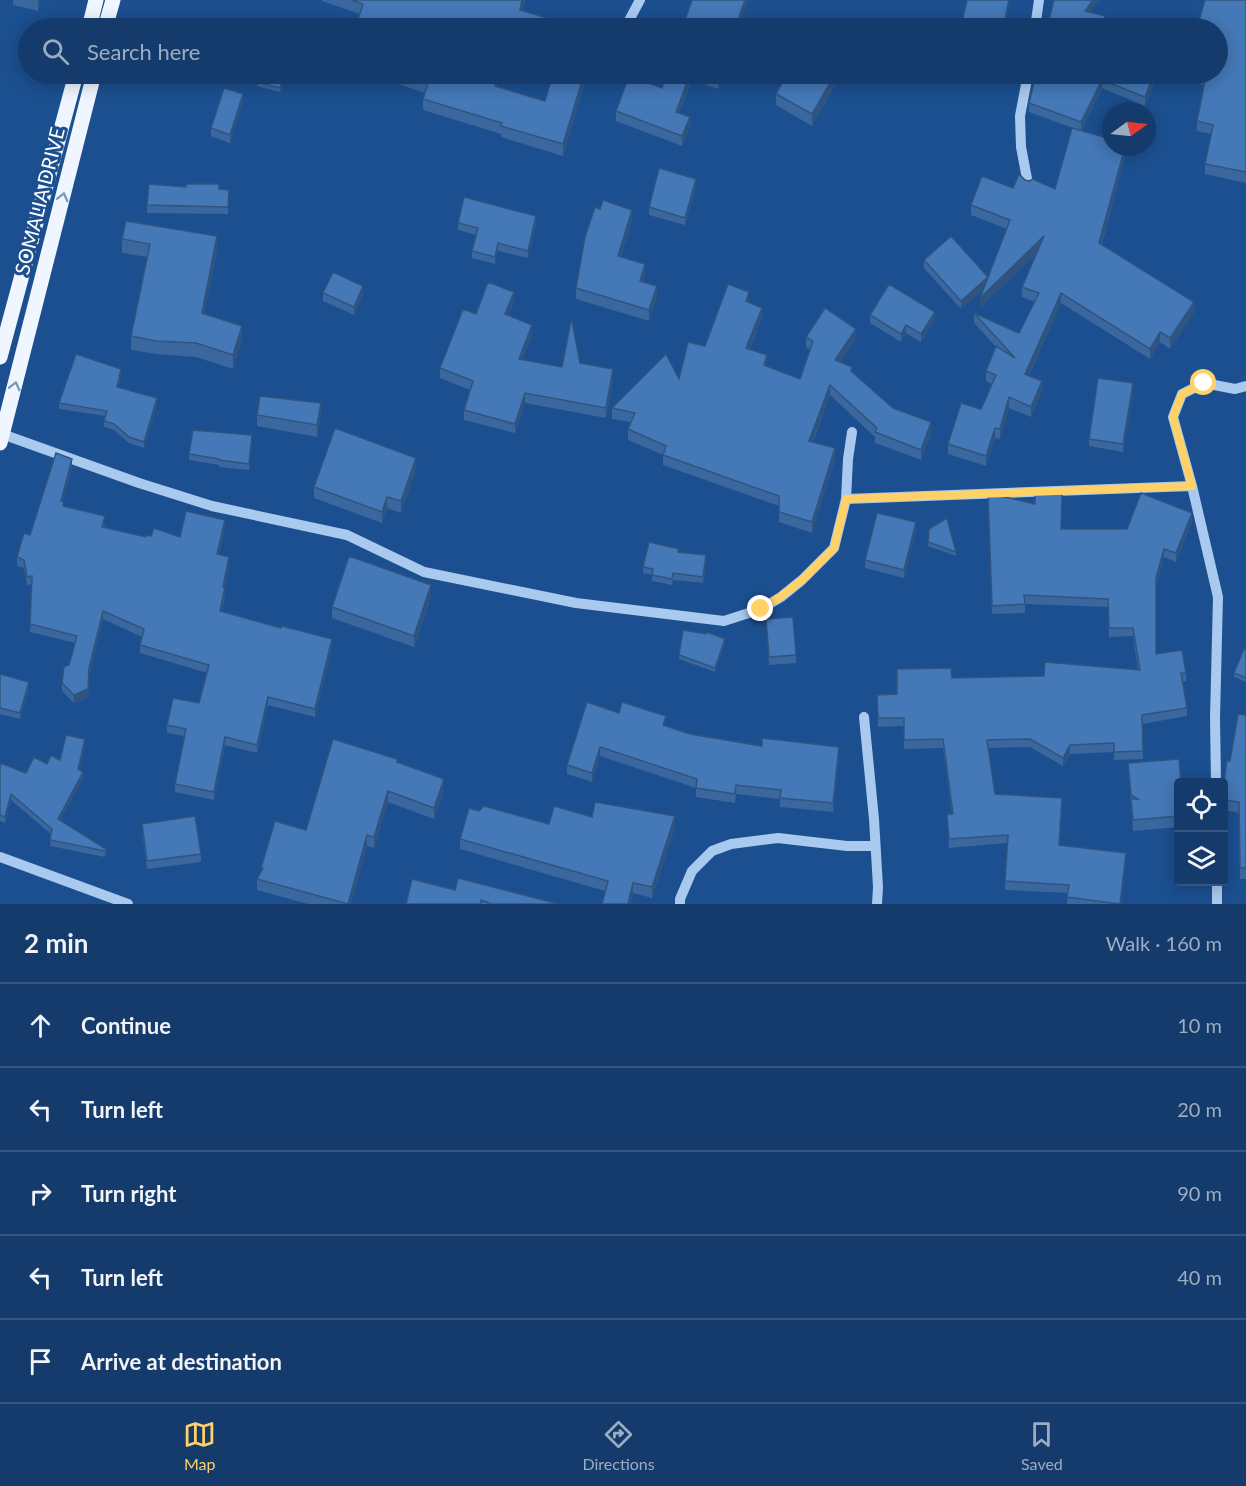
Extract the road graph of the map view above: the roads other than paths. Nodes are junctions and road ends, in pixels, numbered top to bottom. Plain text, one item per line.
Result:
1 (96, 0) edge
2 (113, 0) edge
3 (640, 0) edge
4 (1039, 0) edge
5 (92, 18) edge
6 (108, 18) edge
7 (631, 18) edge
8 (1036, 18) edge
9 (73, 84) edge
10 (91, 84) edge
11 (1026, 84) edge
12 (1028, 184) edge
13 (0, 357) edge
14 (1246, 386) edge
15 (4, 416) edge
16 (852, 432) dead end
17 (1, 438) edge
18 (1192, 486) junction
19 (846, 499) junction
20 (864, 717) dead end
21 (1216, 778) edge
22 (875, 846) junction
23 (0, 857) edge
24 (1217, 886) edge
25 (128, 904) edge
26 (680, 904) edge
27 (877, 904) edge
28 (1217, 904) edge

1 - 5 main road
2 - 6 main road
3 - 7 street
4 - 8 street
9 - 13 main road, SOMALIA DRIVE
15 -> 10 main road, SOMALIA DRIVE
11 - 12 street
14 - 18 street
15 - 17 main road, SOMALIA DRIVE
16 - 19 street
17 - 19 street
18 - 19 street
18 - 21 street
20 - 22 street
22 - 26 street
22 - 27 street
23 - 25 street
24 - 28 street

